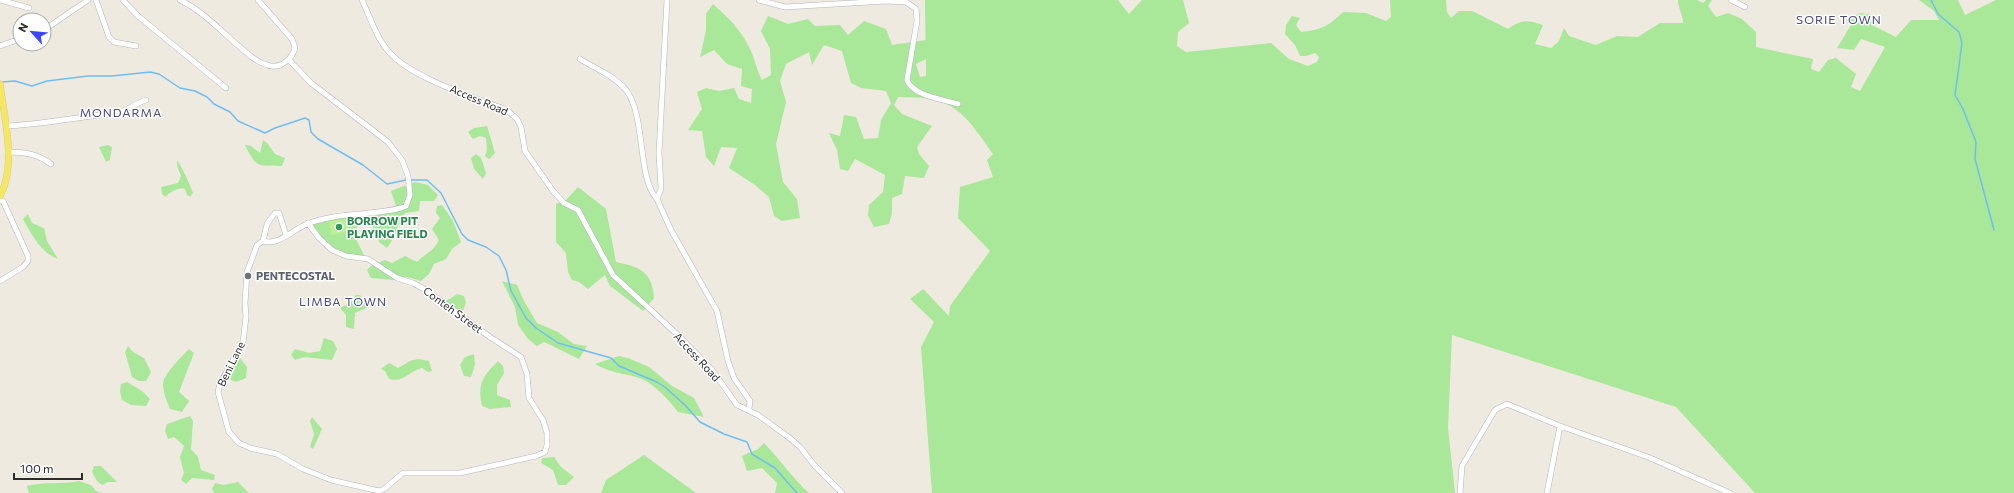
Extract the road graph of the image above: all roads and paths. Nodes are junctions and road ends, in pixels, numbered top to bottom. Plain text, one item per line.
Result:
1 (0, 0) edge
2 (88, 0) edge
3 (96, 0) edge
4 (123, 0) edge
5 (180, 0) edge
6 (258, 0) edge
7 (362, 0) edge
8 (667, 0) edge
9 (759, 0) edge
10 (1731, 0) edge
11 (1745, 7) dead end
12 (29, 8) dead end
13 (52, 25) edge
14 (12, 42) edge
15 (0, 46) edge
16 (136, 46) dead end
17 (580, 59) dead end
18 (288, 60) junction
19 (0, 85) edge
20 (226, 88) dead end
21 (146, 100) dead end
22 (958, 104) dead end
23 (2, 119) edge
24 (6, 126) junction
25 (8, 152) junction
26 (51, 164) dead end
27 (0, 196) edge
28 (657, 199) junction
29 (0, 201) edge
30 (308, 223) junction
31 (286, 236) junction
32 (262, 241) junction
33 (0, 281) edge
34 (749, 409) junction
35 (1560, 426) junction
36 (374, 491) joint
37 (842, 493) edge
38 (1460, 493) edge
39 (1548, 493) edge
40 (1730, 493) edge

1 - 12 street
2 - 13 street
3 - 16 street
4 - 20 street
5 - 18 street
6 - 18 street
7 - 34 street, Access Road
8 - 28 street
9 - 22 street
10 - 11 street
14 - 15 street
17 - 28 street, Access Road
18 - 30 street
19 - 23 main road
21 - 24 street
23 - 24 main road
24 - 25 main road
25 - 26 street
25 - 27 main road
28 - 34 street, Access Road
29 - 33 street
30 - 31 street
30 - 36 street, Conteh Street
31 - 32 street
31 - 32 street, Beni Lane
32 - 36 street, Beni Lane
34 - 37 street
35 - 38 street
35 - 39 street
35 - 40 street

